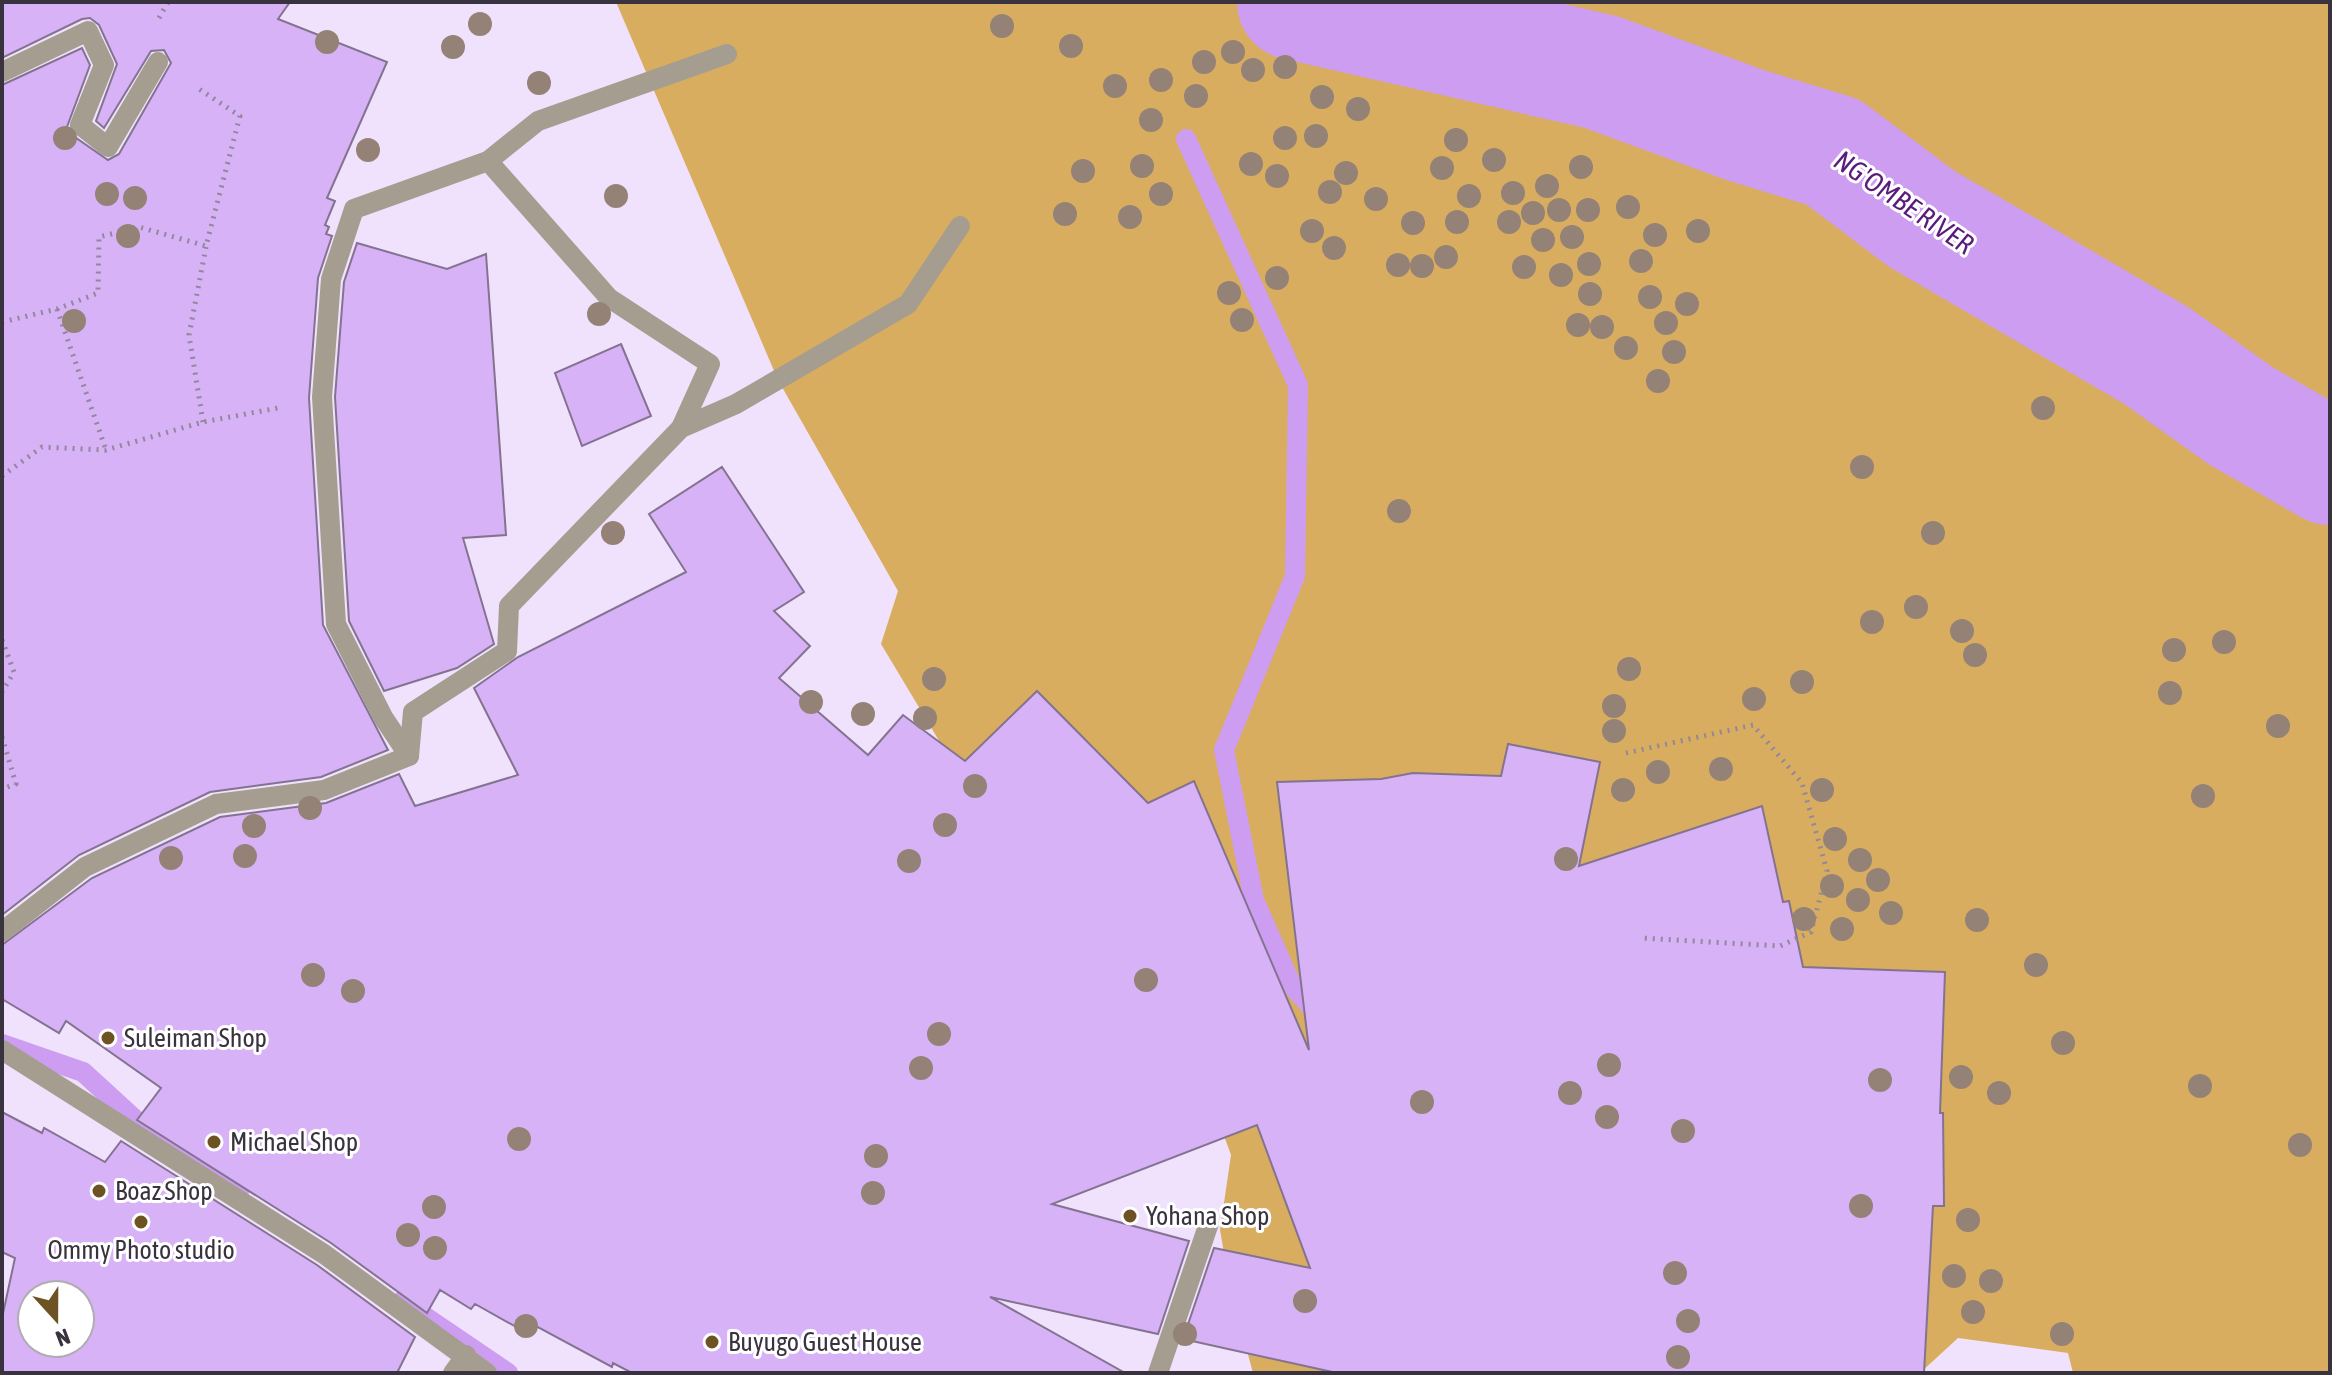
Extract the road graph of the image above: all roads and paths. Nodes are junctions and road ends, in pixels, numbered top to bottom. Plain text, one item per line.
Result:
1 (168, 2) edge
2 (727, 54) dead end
3 (158, 62) junction
4 (2, 72) edge
5 (488, 161) junction
6 (960, 226) dead end
7 (206, 246) junction
8 (57, 309) junction
9 (2, 322) edge
10 (322, 397) junction
11 (203, 422) junction
12 (681, 428) junction
13 (106, 450) junction
14 (2, 476) edge
15 (2, 640) edge
16 (2, 692) edge
17 (2, 737) edge
18 (1626, 753) dead end
19 (409, 756) junction
20 (2, 789) edge
21 (2, 932) edge
22 (1641, 938) dead end
23 (2, 1050) edge
24 (1209, 1223) dead end
25 (466, 1355) junction
26 (453, 1373) edge
27 (487, 1373) edge
28 (1158, 1373) edge

1 - 3 path
2 - 5 street
3 - 4 street
3 - 7 path
5 - 10 street
5 - 12 street
6 - 12 street
7 - 8 path
7 - 11 path
8 - 9 path
8 - 13 path
10 - 11 path
10 - 19 street
11 - 13 path
12 - 19 street
13 - 14 path
15 - 16 path
17 - 20 path
18 - 22 path
19 - 21 street
23 - 25 street
24 - 28 street
25 - 26 street
25 - 27 street

